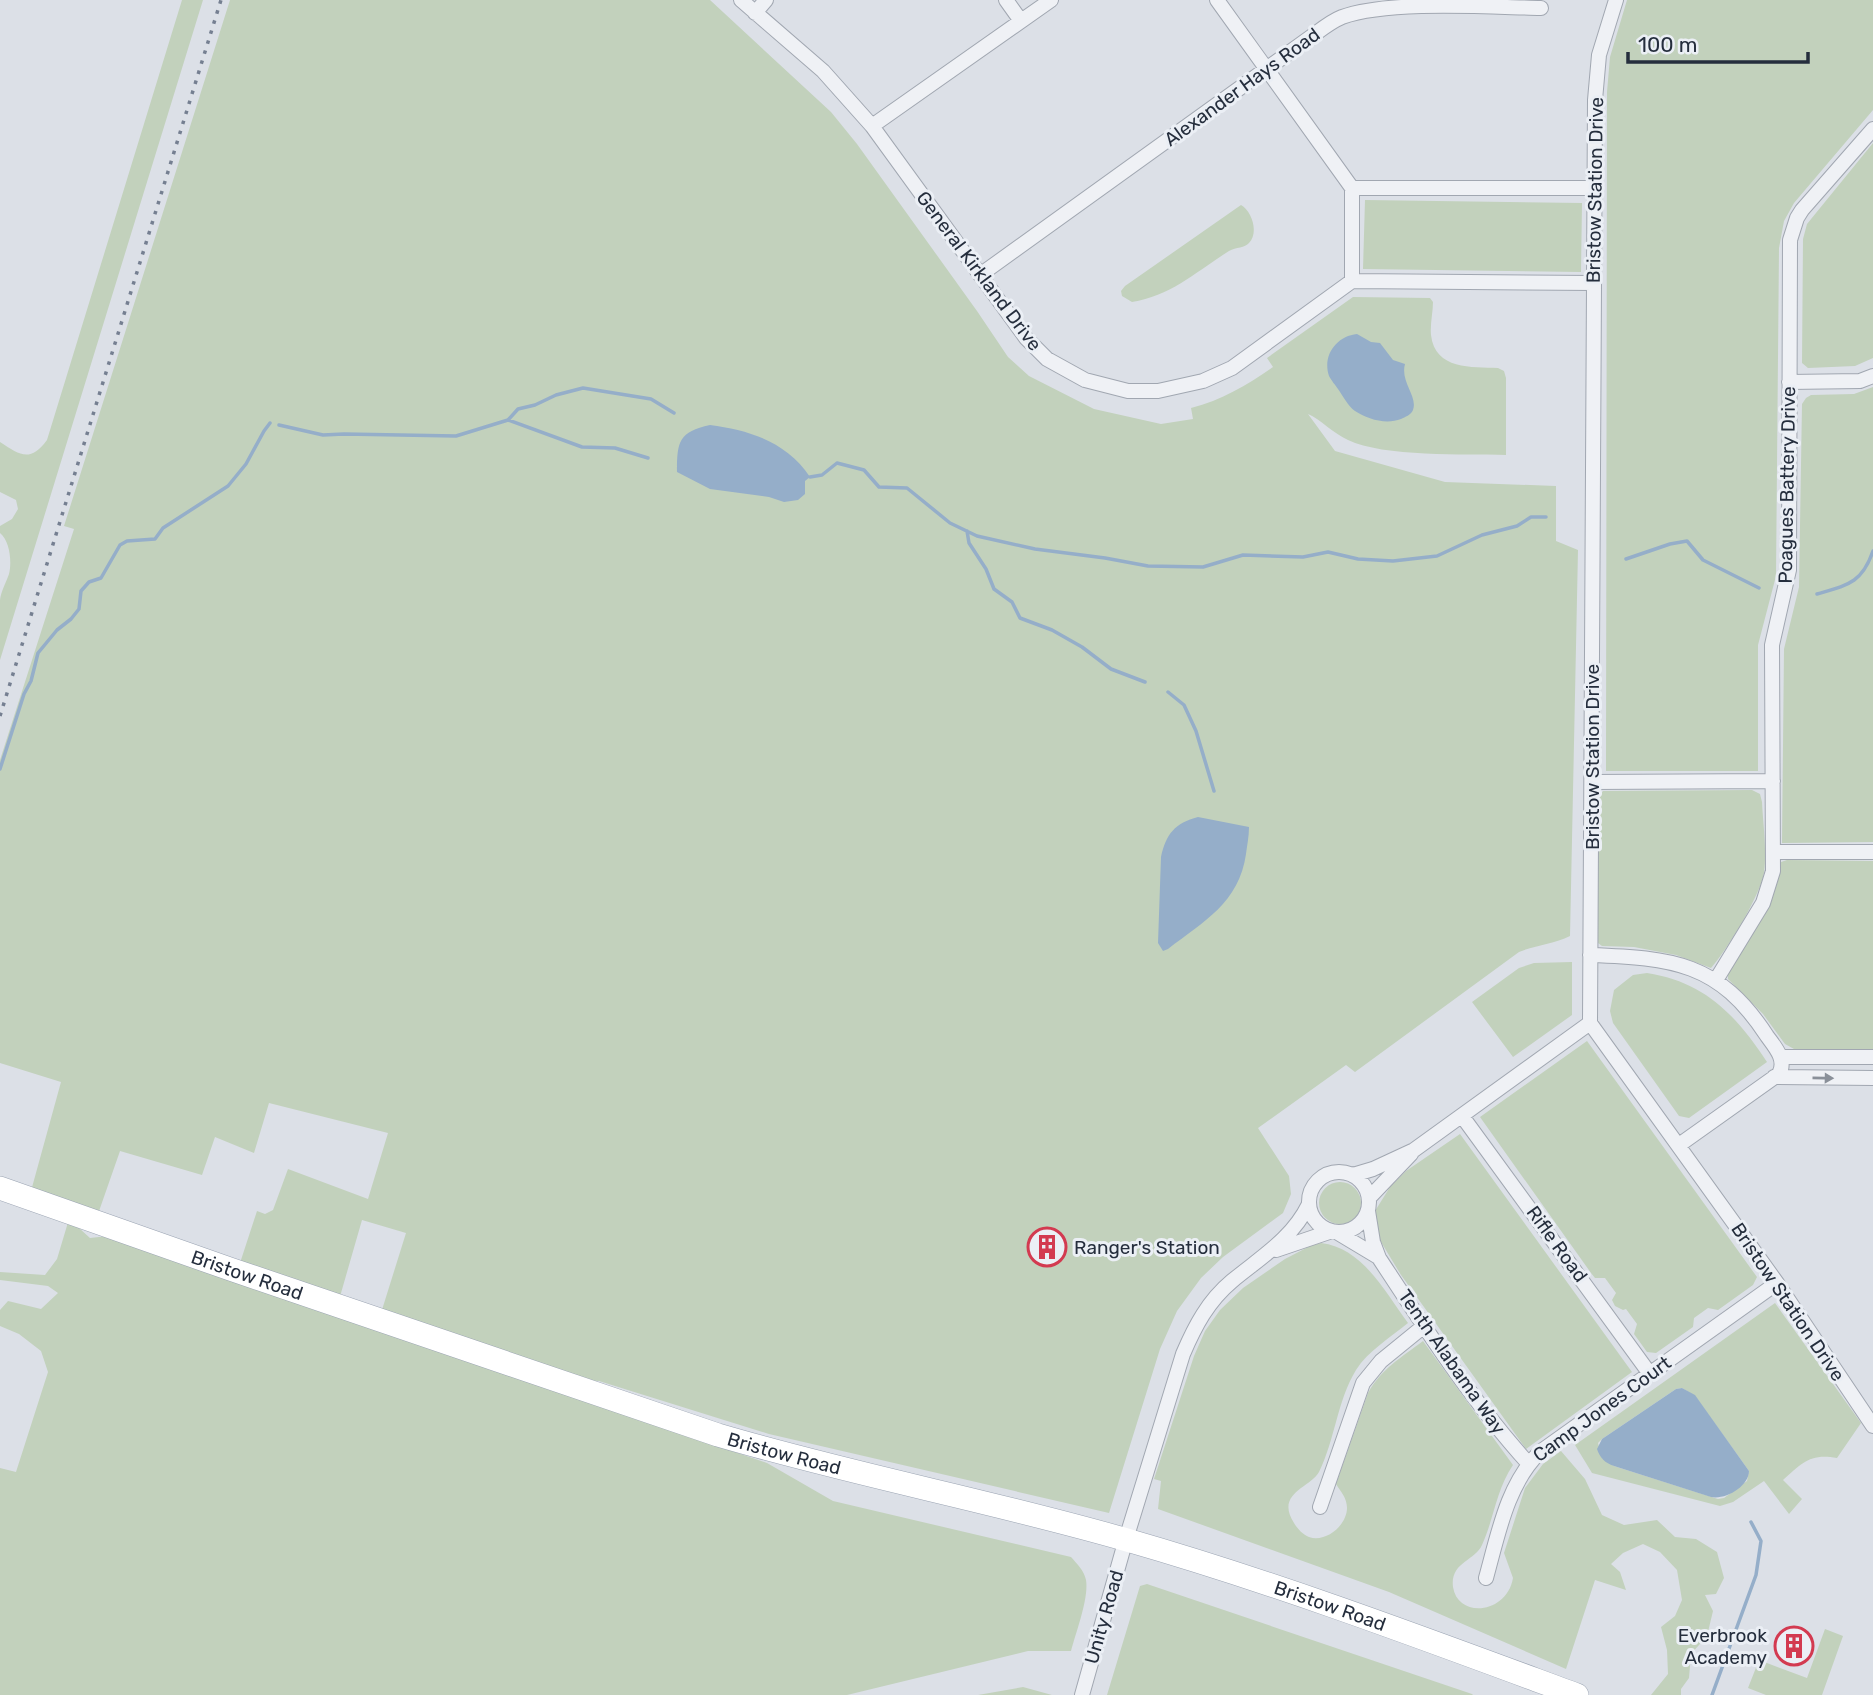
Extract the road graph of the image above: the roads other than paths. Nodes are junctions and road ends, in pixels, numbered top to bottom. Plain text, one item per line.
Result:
1 (741, 0) edge
2 (766, 0) edge
3 (1006, 0) edge
4 (1051, 0) edge
5 (1217, 0) edge
6 (1616, 0) edge
7 (1418, 3) edge
8 (1541, 8) dead end
9 (755, 13) junction
10 (1021, 21) junction
11 (1266, 69) junction
12 (872, 126) junction
13 (1873, 129) edge
14 (1352, 188) junction
15 (1595, 188) junction
16 (980, 275) junction
17 (1352, 281) junction
18 (1594, 283) junction
19 (1873, 376) edge
20 (1789, 382) junction
21 (1773, 781) junction
22 (1592, 782) junction
23 (1773, 852) junction
24 (1873, 852) edge
25 (1590, 955) junction
26 (1716, 980) junction
27 (1590, 1023) junction
28 (1781, 1057) junction
29 (1873, 1057) edge
30 (1774, 1077) junction
31 (1873, 1079) edge
32 (1462, 1116) junction
33 (1679, 1145) junction
34 (1414, 1150) junction
35 (1353, 1175) junction
36 (0, 1188) edge
37 (1309, 1204) junction
38 (1369, 1204) junction
39 (1335, 1232) junction
40 (1271, 1252) junction
41 (1379, 1258) junction
42 (1777, 1283) junction
43 (1424, 1326) junction
44 (1650, 1374) junction
45 (1873, 1426) edge
46 (1528, 1463) junction
47 (1320, 1507) dead end
48 (1126, 1539) junction
49 (1486, 1578) dead end
50 (1082, 1695) edge
51 (1577, 1695) edge

1 - 9 street, General Kirkland Drive
2 - 9 street
3 - 10 street
4 - 10 street
5 - 11 street
6 - 15 street, Bristow Station Drive
7 - 8 street, Alexander Hays Road
7 - 11 street, Alexander Hays Road
9 - 12 street, General Kirkland Drive
10 - 12 street
11 - 14 street
11 - 16 street, Alexander Hays Road
12 - 16 street, General Kirkland Drive
13 - 20 street, Poagues Battery Drive
14 - 15 street
14 - 17 street
15 - 18 street, Bristow Station Drive
16 - 17 street, General Kirkland Drive
17 - 18 street
18 - 22 street, Bristow Station Drive
19 - 20 street
20 - 21 street, Poagues Battery Drive
21 - 22 street
21 - 23 street, Poagues Battery Drive
22 - 25 street, Bristow Station Drive
23 - 24 street
23 - 26 street, Poagues Battery Drive
25 - 26 street
25 - 27 street, Bristow Station Drive
26 - 28 street
27 - 32 street
27 - 33 street, Bristow Station Drive
28 - 29 street
28 - 30 street
30 -> 31 street
30 - 33 street
32 - 34 street
32 - 44 street, Rifle Road
33 - 42 street, Bristow Station Drive
34 - 35 street
34 - 38 street
35 - 37 street
35 - 38 street
36 - 48 main road, Bristow Road
37 - 39 street
37 - 40 street
38 - 39 street
38 - 41 street, Tenth Alabama Way
39 - 40 street
39 - 41 street, Tenth Alabama Way
40 - 48 street, Unity Road
41 - 43 street, Tenth Alabama Way
42 - 44 street, Camp Jones Court
42 - 45 street, Bristow Station Drive
43 - 46 street, Tenth Alabama Way
43 - 47 street
44 - 46 street, Camp Jones Court
46 - 49 street, Camp Jones Court
48 - 50 street, Unity Road
48 - 51 main road, Bristow Road

